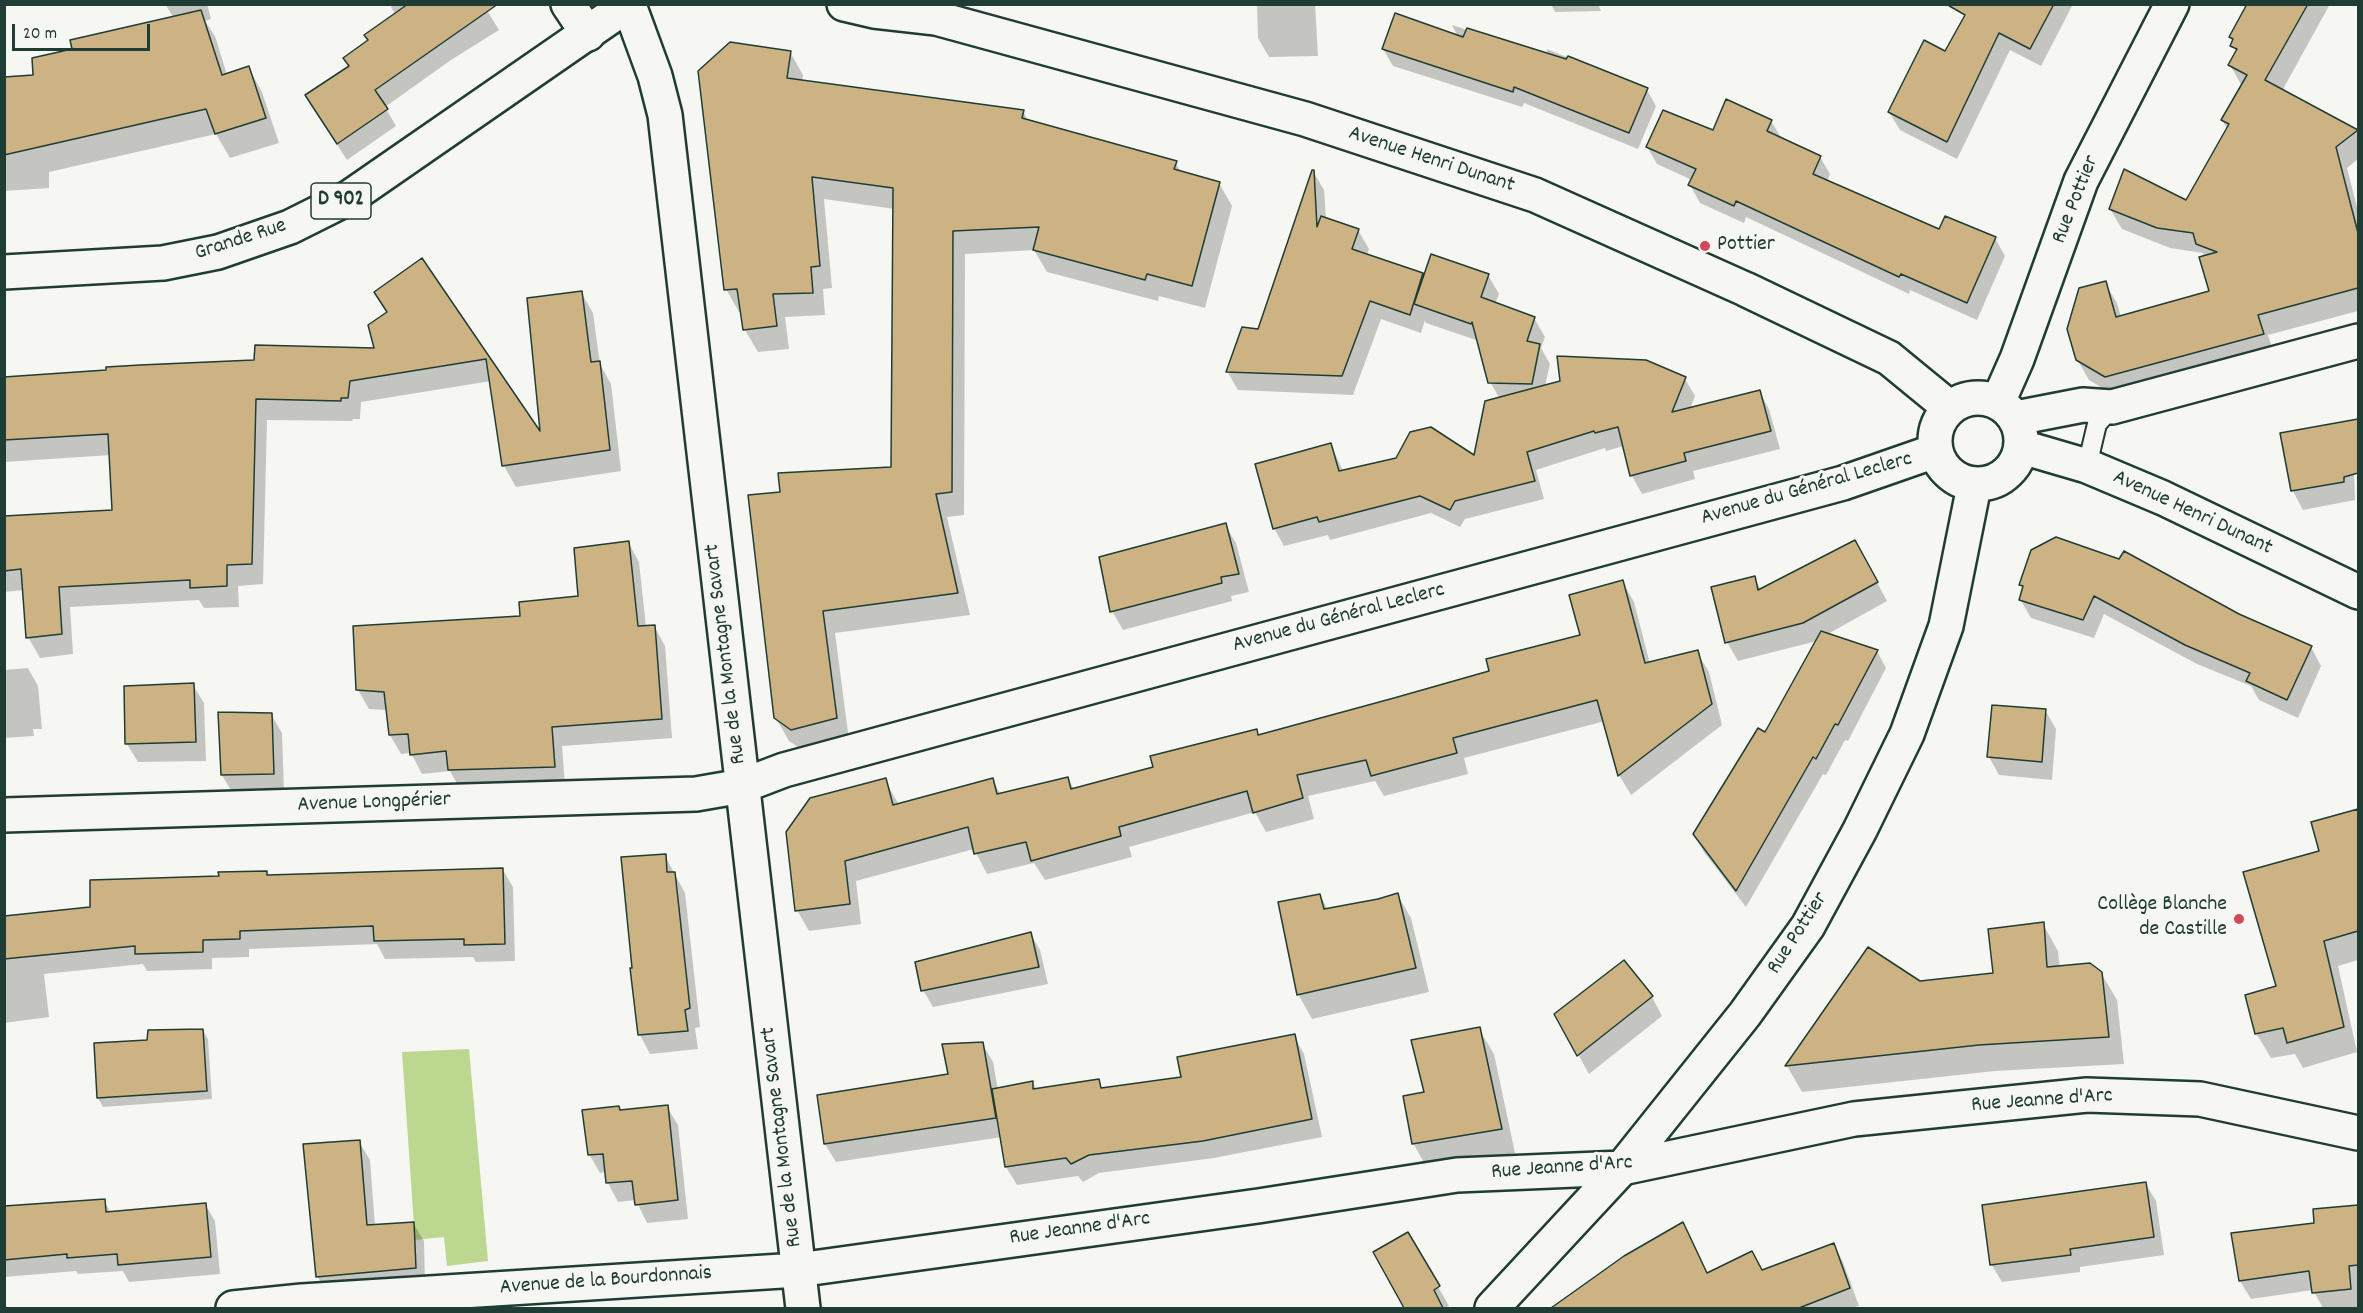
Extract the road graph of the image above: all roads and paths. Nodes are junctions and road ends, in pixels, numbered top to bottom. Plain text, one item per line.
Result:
1 (568, 4) edge
2 (629, 4) edge
3 (966, 4) edge
4 (2172, 4) edge
5 (860, 6) edge
6 (936, 18) junction
7 (588, 34) junction
8 (4, 272) edge
9 (2358, 341) edge
10 (2112, 407) junction
11 (1950, 408) junction
12 (2012, 422) junction
13 (1935, 451) junction
14 (2086, 466) junction
15 (1974, 486) junction
16 (2358, 592) edge
17 (742, 786) junction
18 (4, 815) edge
19 (2358, 1132) edge
20 (1622, 1168) junction
21 (798, 1270) junction
22 (233, 1308) edge
23 (803, 1308) edge
24 (1491, 1308) edge

1 - 7 street
2 - 7 street, Grande Rue / D 902
2 - 17 street, Rue de la Montagne Savart
3 - 6 street
4 - 12 street, Rue Pottier
5 - 6 street, Avenue Henri Dunant
6 - 11 street, Avenue Henri Dunant
7 - 8 street, Grande Rue / D 902
9 - 10 street
10 - 12 street
10 - 14 lane
11 - 12 street
11 - 13 street
12 - 14 street, Avenue Henri Dunant
12 - 15 street
13 - 15 street
13 - 17 street, Avenue du Général Leclerc
14 - 16 street, Avenue Henri Dunant
15 - 20 street, Rue Pottier
17 - 18 street, Avenue Longpérier
17 - 21 street, Rue de la Montagne Savart
19 - 20 street, Rue Jeanne d'Arc
20 - 21 street, Rue Jeanne d'Arc
20 - 24 street, Rue Pottier
21 - 22 street, Avenue de la Bourdonnais
21 - 23 street, Rue de la Montagne Savart

